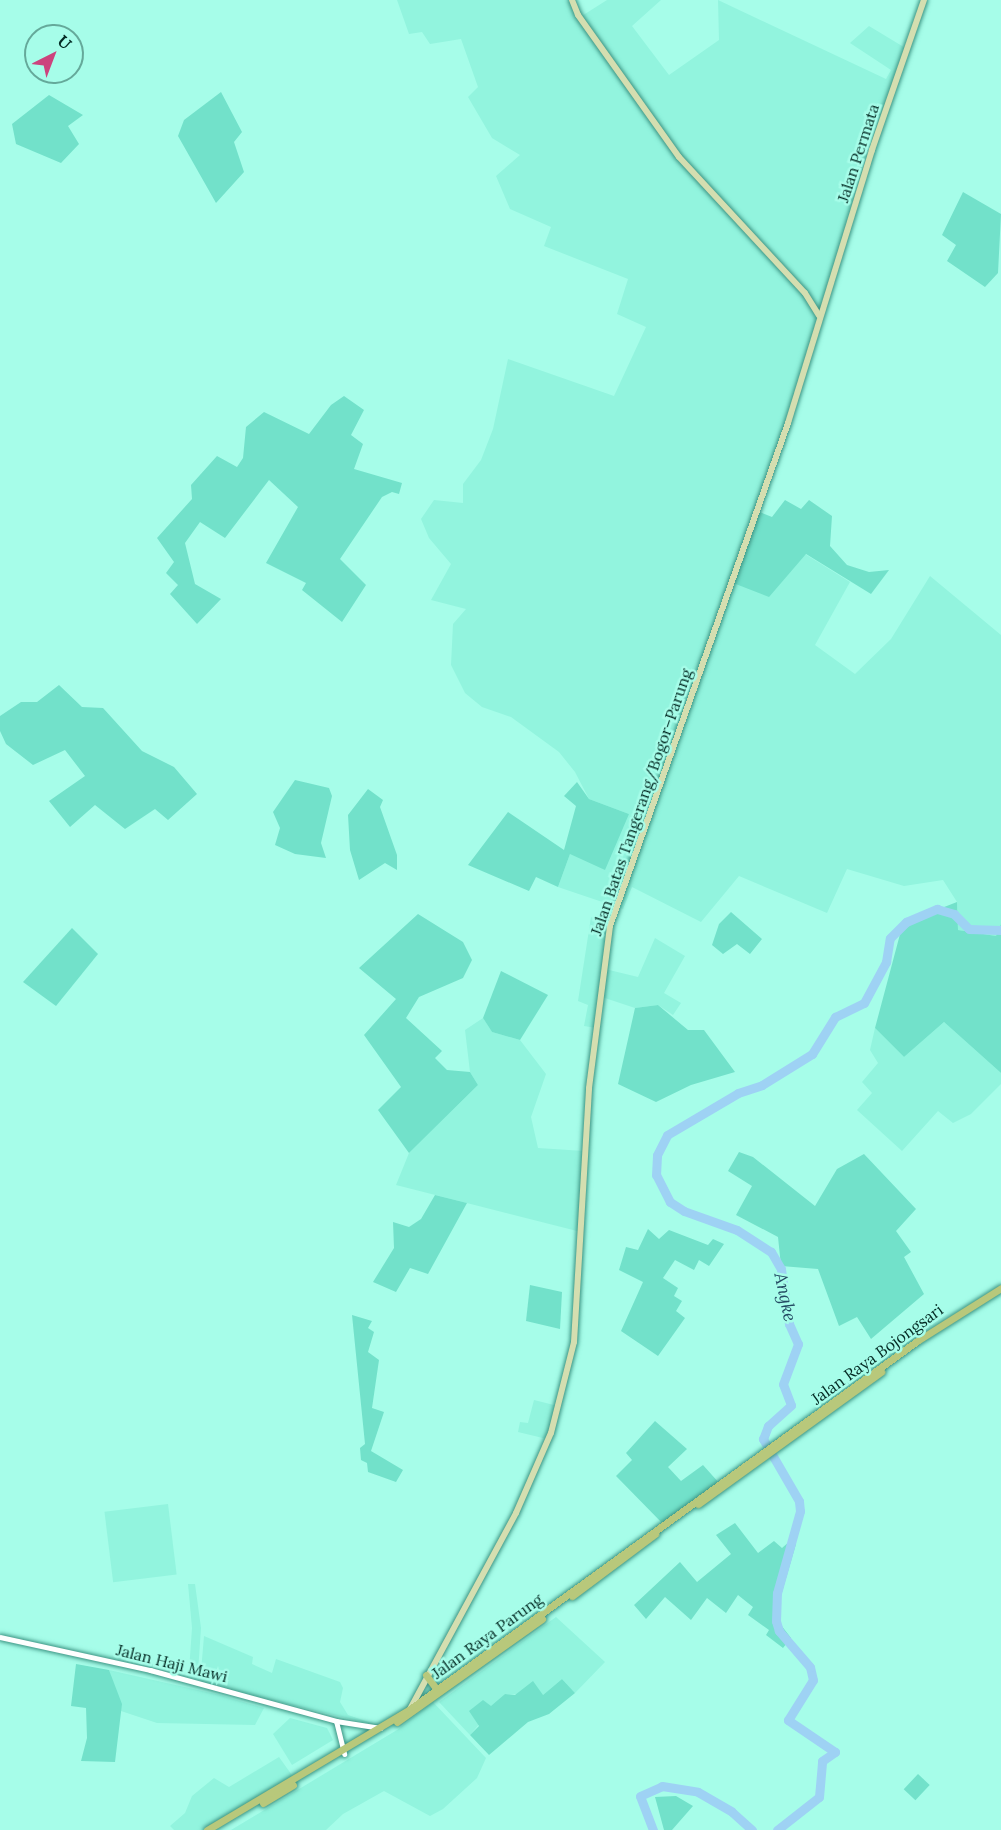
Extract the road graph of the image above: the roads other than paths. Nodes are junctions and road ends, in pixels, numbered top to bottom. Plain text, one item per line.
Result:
1 (572, 0) edge
2 (924, 0) edge
3 (819, 316) junction
4 (1001, 1288) edge
5 (1001, 1293) edge
6 (773, 1448) junction
7 (0, 1636) edge
8 (426, 1675) junction
9 (438, 1691) junction
10 (409, 1713) junction
11 (336, 1722) junction
12 (380, 1728) junction
13 (344, 1752) junction
14 (207, 1830) edge
15 (216, 1830) edge

1 - 3 main road
2 - 3 main road, Jalan Permata
3 - 8 main road, Jalan Batas Tangerang/Bogor–Parung
4 - 6 highway, Jalan Raya Bojongsari
5 - 6 highway, Jalan Raya Bojongsari
6 - 9 highway, Jalan Raya Parung
7 - 11 street, Jalan Haji Mawi
8 - 9 highway
8 - 10 main road, Jalan Batas Tangerang/Bogor–Parung
9 - 10 highway, Jalan Raya Parung
10 - 12 highway, Jalan Raya Parung
10 - 13 highway, Jalan Raya Parung
11 - 12 street, Jalan Haji Mawi
11 - 13 street
12 - 13 highway, Jalan Raya Parung
13 - 14 highway, Jalan Raya Parung
13 - 15 highway, Jalan Raya Parung

